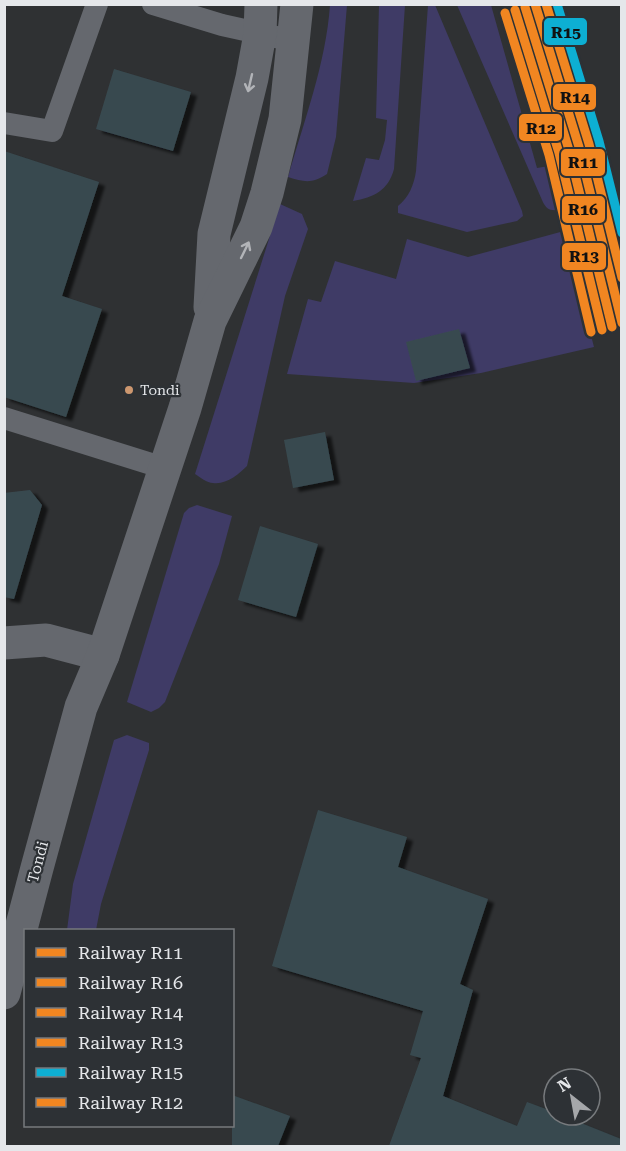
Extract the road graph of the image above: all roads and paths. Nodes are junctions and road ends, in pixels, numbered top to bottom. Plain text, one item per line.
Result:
1 (97, 4) edge
2 (153, 4) edge
3 (297, 4) edge
4 (260, 19) edge
5 (294, 41) junction
6 (4, 123) edge
7 (210, 321) junction
8 (4, 418) edge
9 (164, 468) junction
10 (4, 643) edge
11 (103, 655) junction
12 (4, 993) edge

1 - 6 lane
2 - 4 lane
3 - 5 street, Tondi
4 - 5 lane
4 -> 7 street, Tondi
7 -> 5 street, Tondi
7 - 9 street, Tondi
8 - 9 lane
9 - 11 street, Tondi
10 - 11 street
11 - 12 street, Tondi

